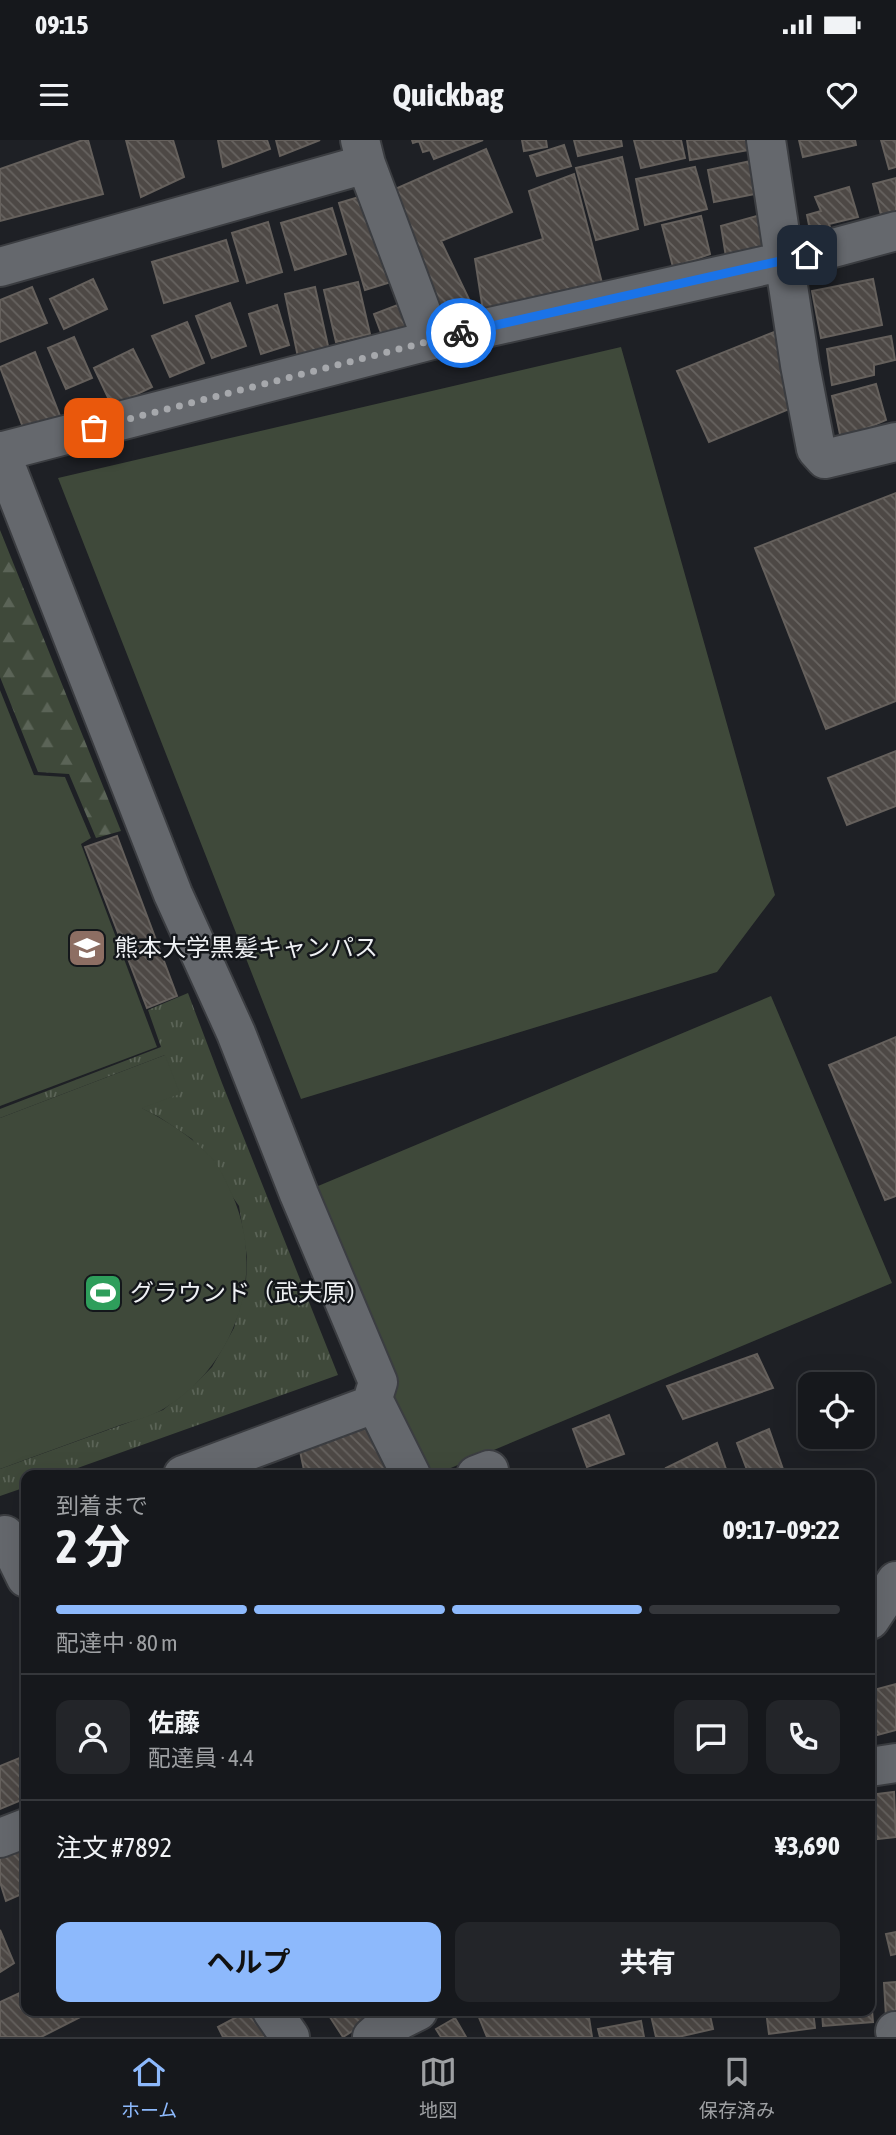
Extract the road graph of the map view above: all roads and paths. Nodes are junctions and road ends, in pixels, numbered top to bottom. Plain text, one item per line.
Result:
1 (766, 140) edge
2 (363, 152) edge
3 (896, 231) edge
4 (785, 261) junction
5 (0, 267) edge
6 (432, 340) junction
7 (896, 442) edge
8 (0, 452) edge
9 (373, 1399) junction
10 (196, 1470) edge
11 (408, 1470) edge
12 (10, 1533) edge
13 (21, 1564) edge
14 (896, 1581) edge
15 (875, 1612) edge
16 (896, 1763) edge
17 (875, 1765) edge
18 (21, 1830) edge
19 (0, 1838) edge
20 (275, 2016) edge
21 (408, 2016) edge
22 (290, 2037) edge
23 (372, 2037) edge

1 - 4 street
2 - 5 street
2 - 6 street
3 - 4 street
4 - 6 street
4 - 7 street
6 - 8 street
8 - 9 street
9 - 10 street
9 - 11 street
12 - 13 street
14 - 15 street
16 - 17 street
18 - 19 street
20 - 22 street
21 - 23 street

